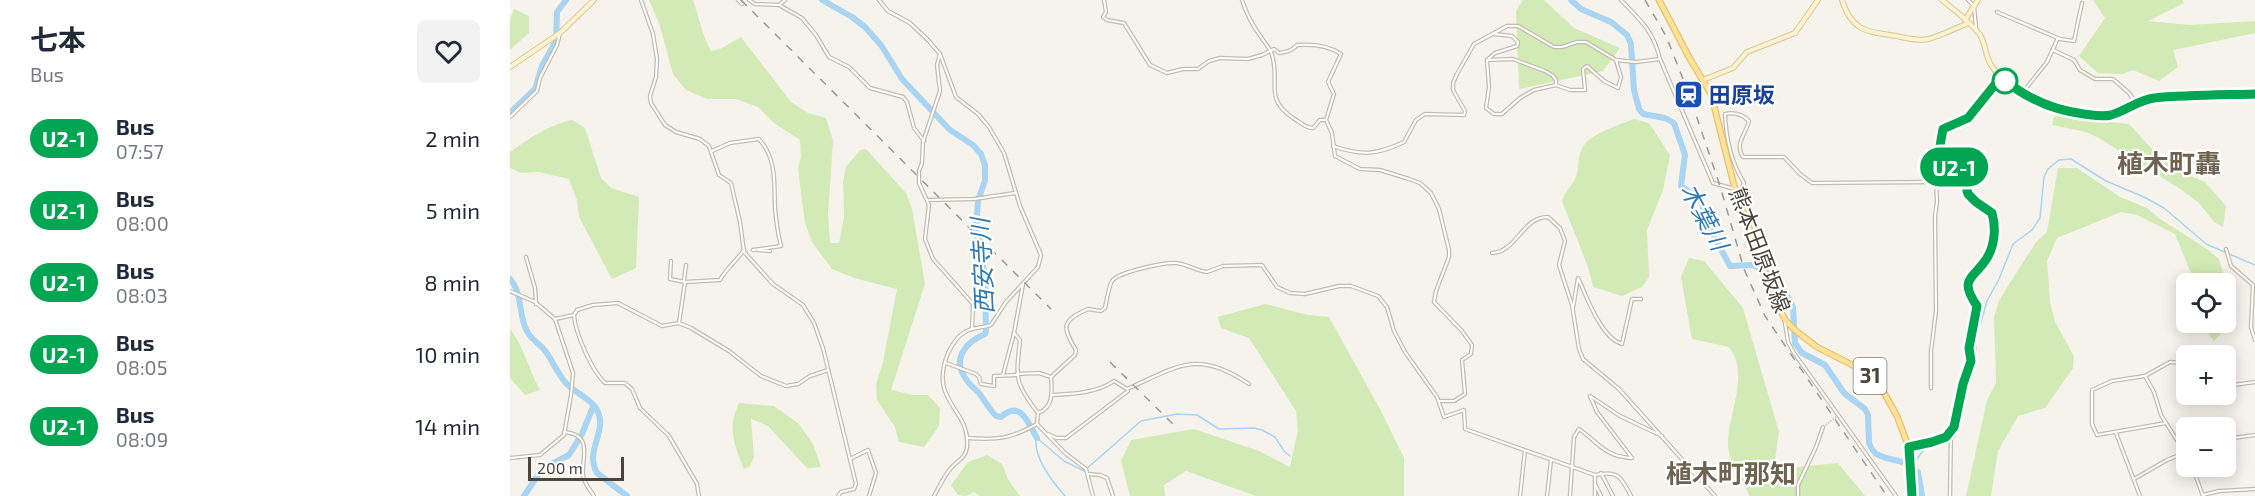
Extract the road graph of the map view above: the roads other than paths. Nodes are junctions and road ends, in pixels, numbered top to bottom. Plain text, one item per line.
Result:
1 (594, 0) edge
2 (641, 0) edge
3 (738, 0) edge
4 (749, 0) edge
5 (785, 0) edge
6 (879, 0) edge
7 (1104, 0) edge
8 (1242, 0) edge
9 (1621, 0) edge
10 (1659, 0) edge
11 (1818, 0) edge
12 (1842, 0) edge
13 (1942, 0) edge
14 (1968, 0) edge
15 (1978, 0) edge
16 (2082, 3) dead end
17 (742, 4) dead end
18 (779, 5) junction
19 (1974, 6) junction
20 (1997, 12) dead end
21 (1967, 22) junction
22 (1976, 31) junction
23 (559, 34) junction
24 (1493, 34) junction
25 (2058, 39) junction
26 (1271, 50) junction
27 (2053, 50) junction
28 (940, 54) junction
29 (1660, 59) junction
30 (1487, 60) junction
31 (1616, 60) junction
32 (510, 68) edge
33 (2001, 77) junction
34 (1703, 80) junction
35 (1556, 85) junction
36 (2023, 92) junction
37 (2255, 94) edge
38 (2136, 103) junction
39 (510, 117) edge
40 (1326, 120) junction
41 (924, 141) junction
42 (1333, 146) junction
43 (712, 151) junction
44 (1943, 161) junction
45 (1936, 182) junction
46 (1735, 189) junction
47 (1015, 193) junction
48 (1738, 197) junction
49 (927, 200) junction
50 (2226, 249) dead end
51 (744, 251) junction
52 (1492, 253) dead end
53 (526, 256) dead end
54 (671, 261) dead end
55 (686, 266) dead end
56 (684, 281) junction
57 (1024, 282) junction
58 (510, 291) edge
59 (1641, 299) dead end
60 (536, 304) junction
61 (1573, 311) junction
62 (574, 315) junction
63 (555, 319) junction
64 (1786, 321) junction
65 (679, 323) junction
66 (972, 329) junction
67 (1014, 333) junction
68 (2255, 340) edge
69 (945, 362) junction
70 (2176, 362) edge
71 (828, 370) junction
72 (1017, 374) junction
73 (1003, 375) junction
74 (2145, 376) junction
75 (1052, 377) junction
76 (2255, 382) edge
77 (1249, 384) dead end
78 (2236, 385) edge
79 (1931, 388) dead end
80 (1128, 392) dead end
81 (1052, 395) junction
82 (1439, 402) junction
83 (1038, 413) junction
84 (2166, 423) junction
85 (1037, 424) junction
86 (1823, 427) tunnel mouth
87 (564, 432) junction
88 (1047, 433) junction
89 (1951, 433) junction
90 (2116, 433) junction
91 (2255, 435) edge
92 (1662, 436) junction
93 (967, 438) junction
94 (2176, 438) edge
95 (2236, 438) edge
96 (1909, 447) junction
97 (1525, 450) junction
98 (2176, 457) edge
99 (510, 458) edge
100 (1551, 459) junction
101 (849, 460) junction
102 (1572, 467) junction
103 (1602, 473) junction
104 (1089, 474) junction
105 (1595, 475) junction
106 (2196, 477) edge
107 (2133, 480) junction
108 (1595, 483) junction
109 (2255, 489) edge
110 (2203, 495) edge
111 (594, 496) edge
112 (699, 496) edge
113 (838, 496) edge
114 (869, 496) edge
115 (934, 496) edge
116 (1093, 496) edge
117 (1113, 496) edge
118 (1520, 496) edge
119 (1548, 496) edge
120 (1570, 496) edge
121 (1595, 496) edge
122 (1601, 496) edge
123 (1612, 496) edge
124 (1631, 496) edge
125 (1715, 496) edge
126 (1798, 496) edge
127 (1896, 496) edge
128 (1912, 496) edge
129 (1950, 496) edge
130 (2140, 496) edge

1 - 23 street
2 - 43 street
3 - 17 street
4 - 18 street
5 - 18 street
6 - 28 street
7 - 26 street
8 - 26 street
9 - 29 street
10 - 34 main road, 熊本田原坂線 / 31
11 - 34 street
12 - 21 street
13 - 21 street
14 - 19 street
15 - 19 street
16 - 25 street
18 - 41 street
19 - 21 street
19 - 22 street
20 - 25 street
21 - 22 street
22 - 33 street
23 - 32 street
23 - 39 street
24 - 30 street
24 - 31 street
24 - 42 street
25 - 27 street
26 - 40 street
26 - 40 street
27 - 36 street
27 - 38 street
28 - 41 street
28 - 47 street
29 - 31 street
29 - 46 street
30 - 35 street
30 - 35 street
31 - 35 street
33 - 36 street
33 - 44 street
34 - 46 main road, 熊本田原坂線 / 31
36 - 38 street
37 - 38 street
40 - 42 street
41 - 49 street
42 - 82 street
43 - 51 street
43 - 51 street
44 - 45 street
44 - 89 street
45 - 48 street
45 - 79 street
46 - 48 main road, 熊本田原坂線 / 31
47 - 49 street
47 - 57 street
48 - 64 main road, 熊本田原坂線 / 31
49 - 66 street
50 - 68 street
51 - 56 street
51 - 71 street
52 - 61 street
53 - 60 street
54 - 56 street
55 - 56 street
56 - 65 street
57 - 66 street
57 - 67 street
58 - 60 street
59 - 61 street
60 - 63 street
61 - 92 street
62 - 63 street
62 - 65 street
62 - 112 street
63 - 87 street
64 - 96 main road, 熊本田原坂線 / 31
64 - 127 street
65 - 71 street
66 - 69 street
67 - 72 street
67 - 73 street
69 - 73 street
69 - 93 street
70 - 74 street
71 - 101 street
72 - 73 street
72 - 75 street
72 - 83 street
74 - 84 street
74 - 90 street
75 - 81 street
75 - 82 street
76 - 78 street
77 - 81 street
80 - 88 street
81 - 83 street
82 - 97 street
83 - 85 street
84 - 90 street
84 - 94 street
85 - 88 street
85 - 93 street
86 - 126 street
87 - 99 street
87 - 111 street
88 - 104 street
89 - 96 street
89 - 129 street
90 - 107 street
91 - 95 street
92 - 102 street
92 - 125 street
93 - 115 street
96 - 128 main road, 熊本田原坂線 / 31
97 - 100 street
97 - 118 street
98 - 107 street
100 - 102 street
100 - 119 street
101 - 113 street
101 - 114 street
102 - 105 street
102 - 120 street
103 - 105 street
103 - 123 street
103 - 124 street
104 - 116 street
104 - 117 street
105 - 108 street
106 - 110 street
107 - 130 street
108 - 121 street
108 - 122 street
109 - 110 street

